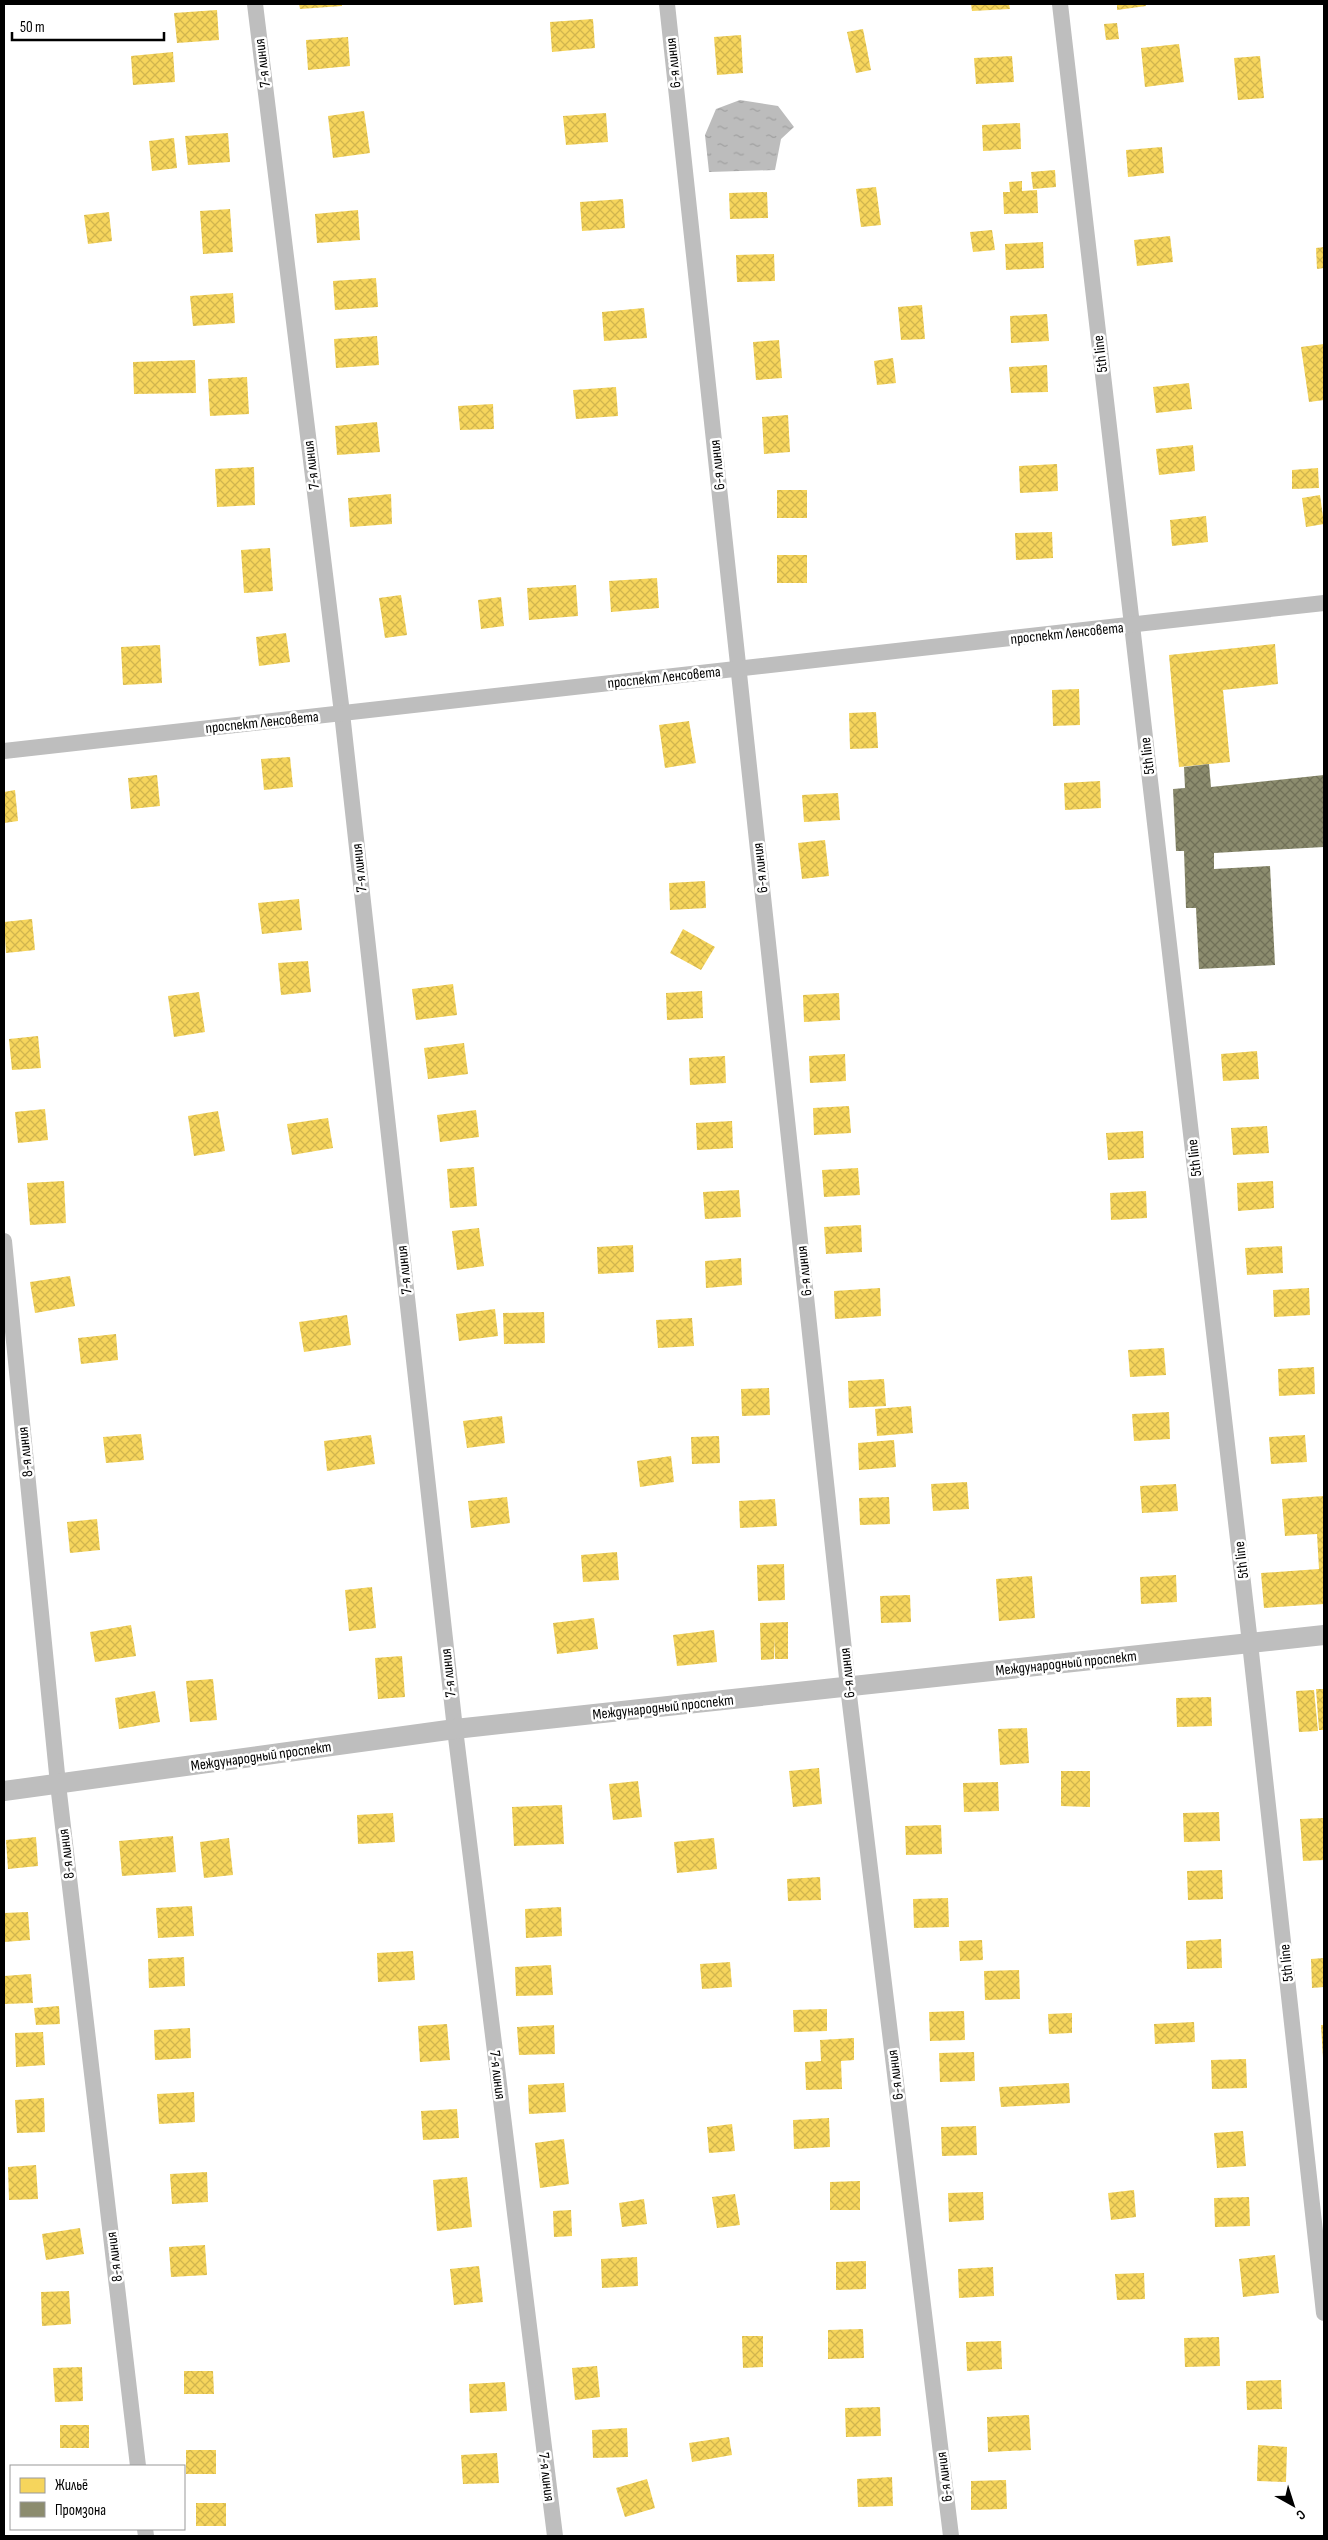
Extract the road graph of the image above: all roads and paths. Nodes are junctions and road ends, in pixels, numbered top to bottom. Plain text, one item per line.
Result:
1 (255, 4) edge
2 (667, 4) edge
3 (1060, 4) edge
4 (1324, 603) edge
5 (1132, 626) junction
6 (739, 669) junction
7 (342, 713) junction
8 (4, 751) edge
9 (4, 1242) edge
10 (1324, 1635) edge
11 (1250, 1644) junction
12 (848, 1687) junction
13 (455, 1729) junction
14 (58, 1784) junction
15 (4, 1791) edge
16 (1324, 2313) edge
17 (138, 2465) edge
18 (555, 2536) edge
19 (951, 2536) edge

1 - 7 street, 7-я линия
2 - 6 street, 6-я линия
3 - 5 street, 5th line
4 - 5 street, проспект Ленсовета
5 - 6 street, проспект Ленсовета
5 - 11 street, 5th line
6 - 7 street, проспект Ленсовета
6 - 12 street, 6-я линия
7 - 8 street, проспект Ленсовета
7 - 13 street, 7-я линия
9 - 14 street, 8-я линия
10 - 11 street, Международный проспект
11 - 12 street, Международный проспект
11 - 16 street, 5th line
12 - 13 street, Международный проспект
12 - 19 street, 6-я линия
13 - 14 street, Международный проспект
13 - 18 street, 7-я линия
14 - 15 street, Международный проспект
14 - 17 street, 8-я линия

